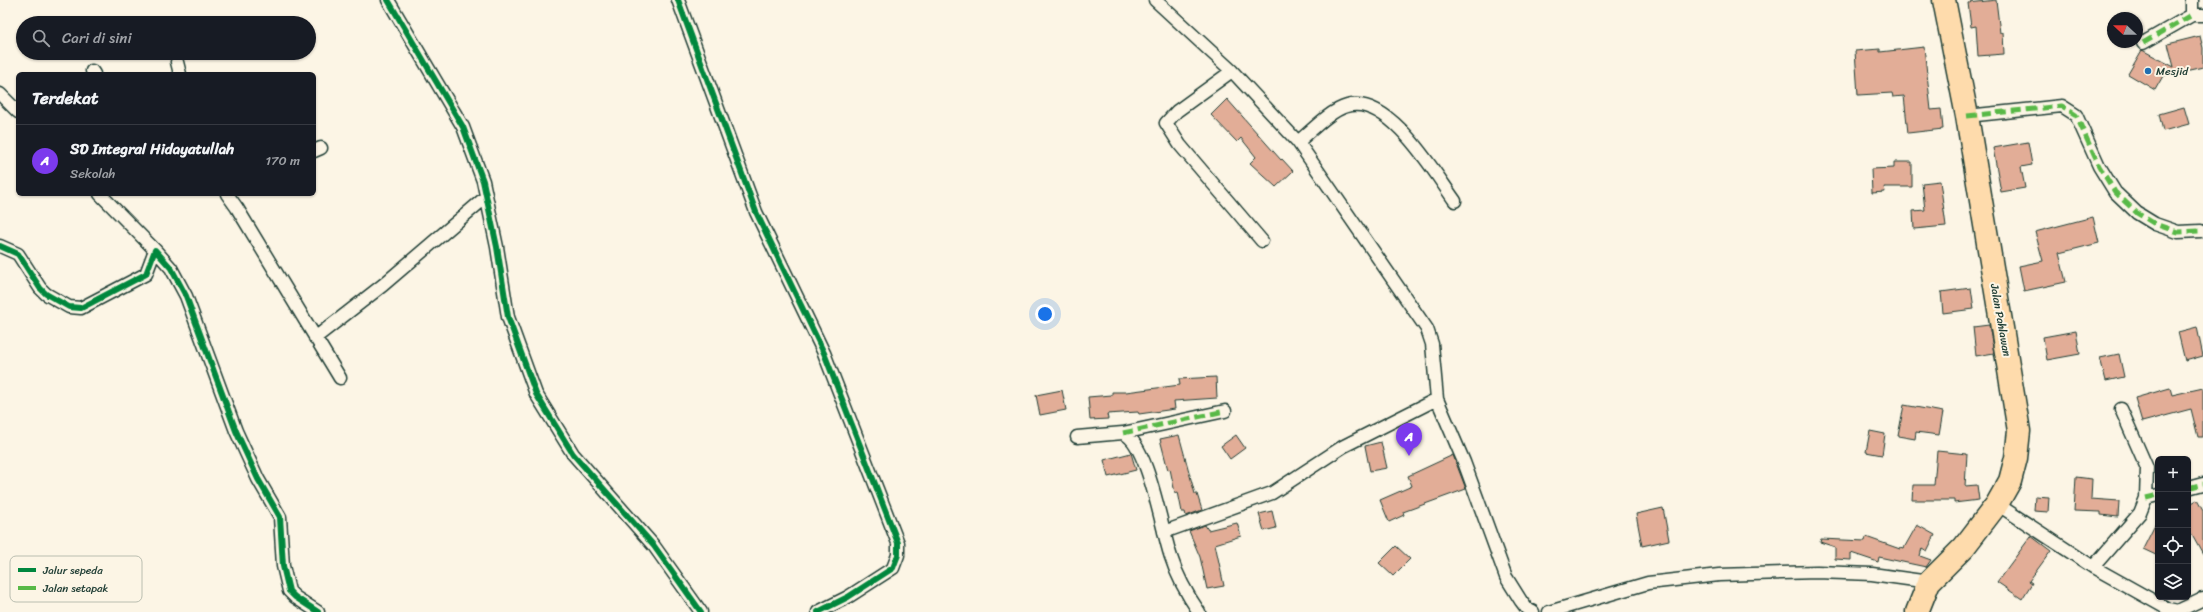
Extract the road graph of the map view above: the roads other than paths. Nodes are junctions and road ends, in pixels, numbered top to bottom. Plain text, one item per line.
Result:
1 (388, 0) edge
2 (678, 0) edge
3 (1155, 0) edge
4 (1944, 0) edge
5 (2192, 0) edge
6 (2198, 15) edge
7 (2143, 43) dead end
8 (1232, 71) junction
9 (0, 94) edge
10 (16, 110) edge
11 (1967, 116) junction
12 (1298, 142) junction
13 (102, 196) edge
14 (228, 196) edge
15 (486, 197) junction
16 (1455, 201) dead end
17 (2201, 231) dead end
18 (1262, 241) dead end
19 (0, 246) edge
20 (155, 250) junction
21 (315, 338) junction
22 (340, 378) dead end
23 (1437, 399) junction
24 (2121, 409) dead end
25 (1225, 411) dead end
26 (1123, 433) junction
27 (1077, 437) dead end
28 (2203, 484) edge
29 (2191, 487) edge
30 (2152, 497) edge
31 (1997, 504) junction
32 (1164, 532) junction
33 (2093, 567) junction
34 (1929, 582) junction
35 (2203, 599) edge
36 (318, 612) edge
37 (701, 612) edge
38 (818, 612) edge
39 (1199, 612) edge
40 (1533, 612) edge
41 (1549, 612) edge
42 (1917, 612) edge

1 - 15 street
2 - 38 street
3 - 8 street
4 - 11 highway, Jalan Pahlawan
5 - 6 street
6 - 7 street
8 - 12 street
8 - 18 street
9 - 10 street
11 - 17 street
11 - 31 highway, Jalan Pahlawan
12 - 16 street
12 - 23 street
13 - 20 street
14 - 21 street
15 - 21 street
15 - 37 street
19 - 20 street
20 - 36 street
21 - 22 street
23 - 32 street
23 - 40 street
24 - 30 street
25 - 26 street
26 - 27 street
26 - 32 street
28 - 29 street
30 - 33 street
31 - 33 street
31 - 34 highway, Jalan Pahlawan
32 - 39 street
33 - 35 street
34 - 41 street
34 - 42 highway, Jalan Pahlawan

